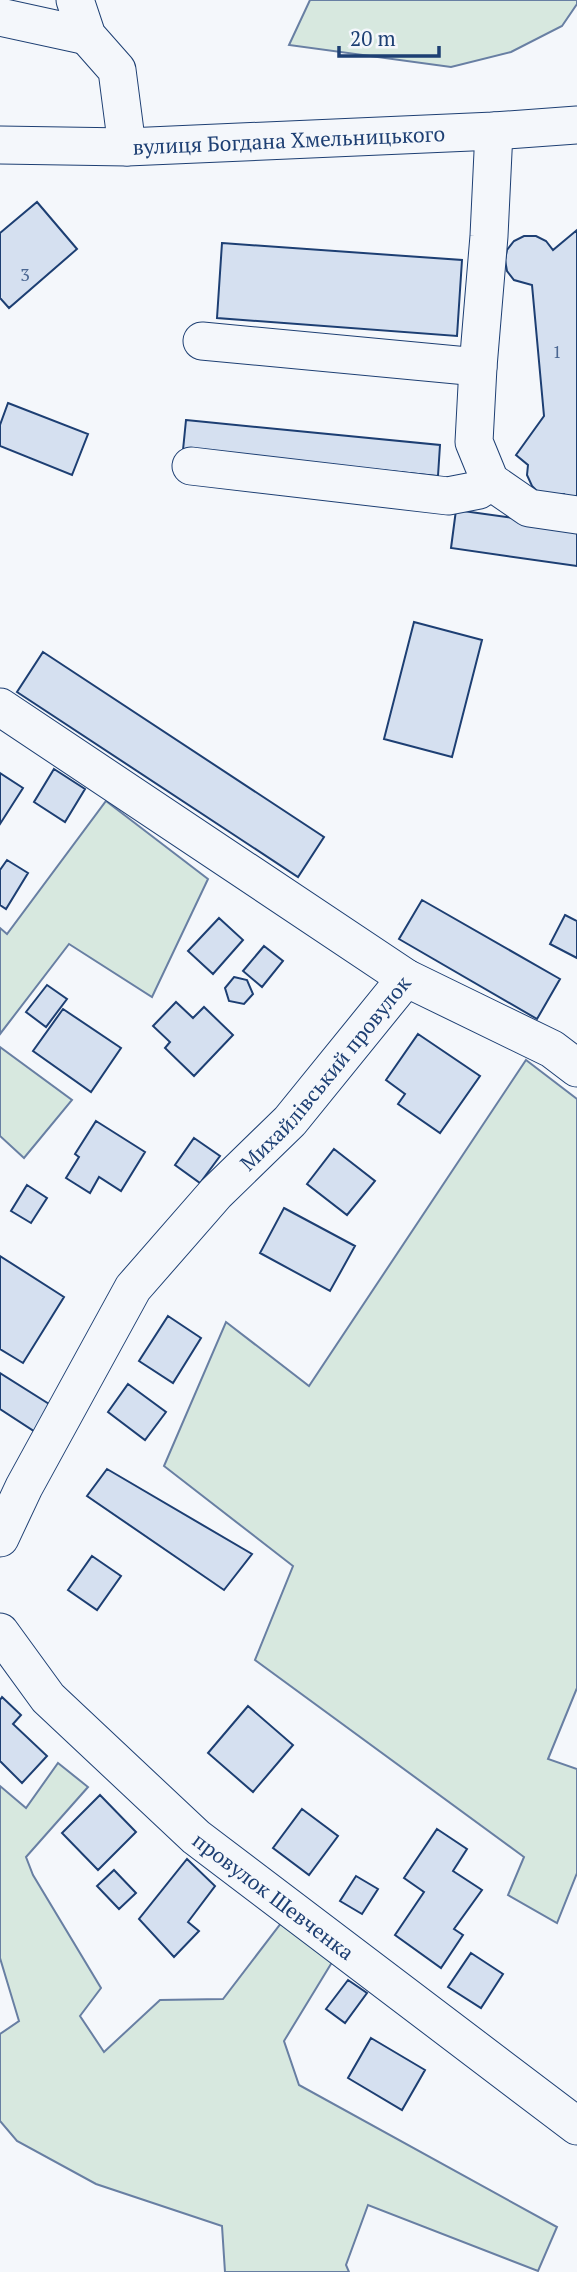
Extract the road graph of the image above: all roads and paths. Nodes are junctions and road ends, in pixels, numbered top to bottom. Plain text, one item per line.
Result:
1 (75, 0) edge
2 (0, 17) edge
3 (87, 36) junction
4 (577, 125) edge
5 (494, 131) junction
6 (0, 145) edge
7 (127, 147) junction
8 (202, 341) dead end
9 (478, 367) junction
10 (191, 466) dead end
11 (490, 481) junction
12 (577, 515) edge
13 (0, 707) edge
14 (406, 978) junction
15 (577, 1068) edge
16 (0, 1538) edge
17 (0, 1632) edge
18 (577, 2126) edge

1 - 3 street
2 - 3 street
3 - 7 street
4 - 5 street, вулиця Богдана Хмельницького
5 - 7 street, вулиця Богдана Хмельницького
5 - 9 street
6 - 7 street, вулиця Богдана Хмельницького
8 - 9 street
9 - 11 street
10 - 11 street
11 - 12 street
13 - 14 street, Михайлівський провулок
14 - 15 street
14 - 16 street, Михайлівський провулок
17 - 18 street, провулок Шевченка

